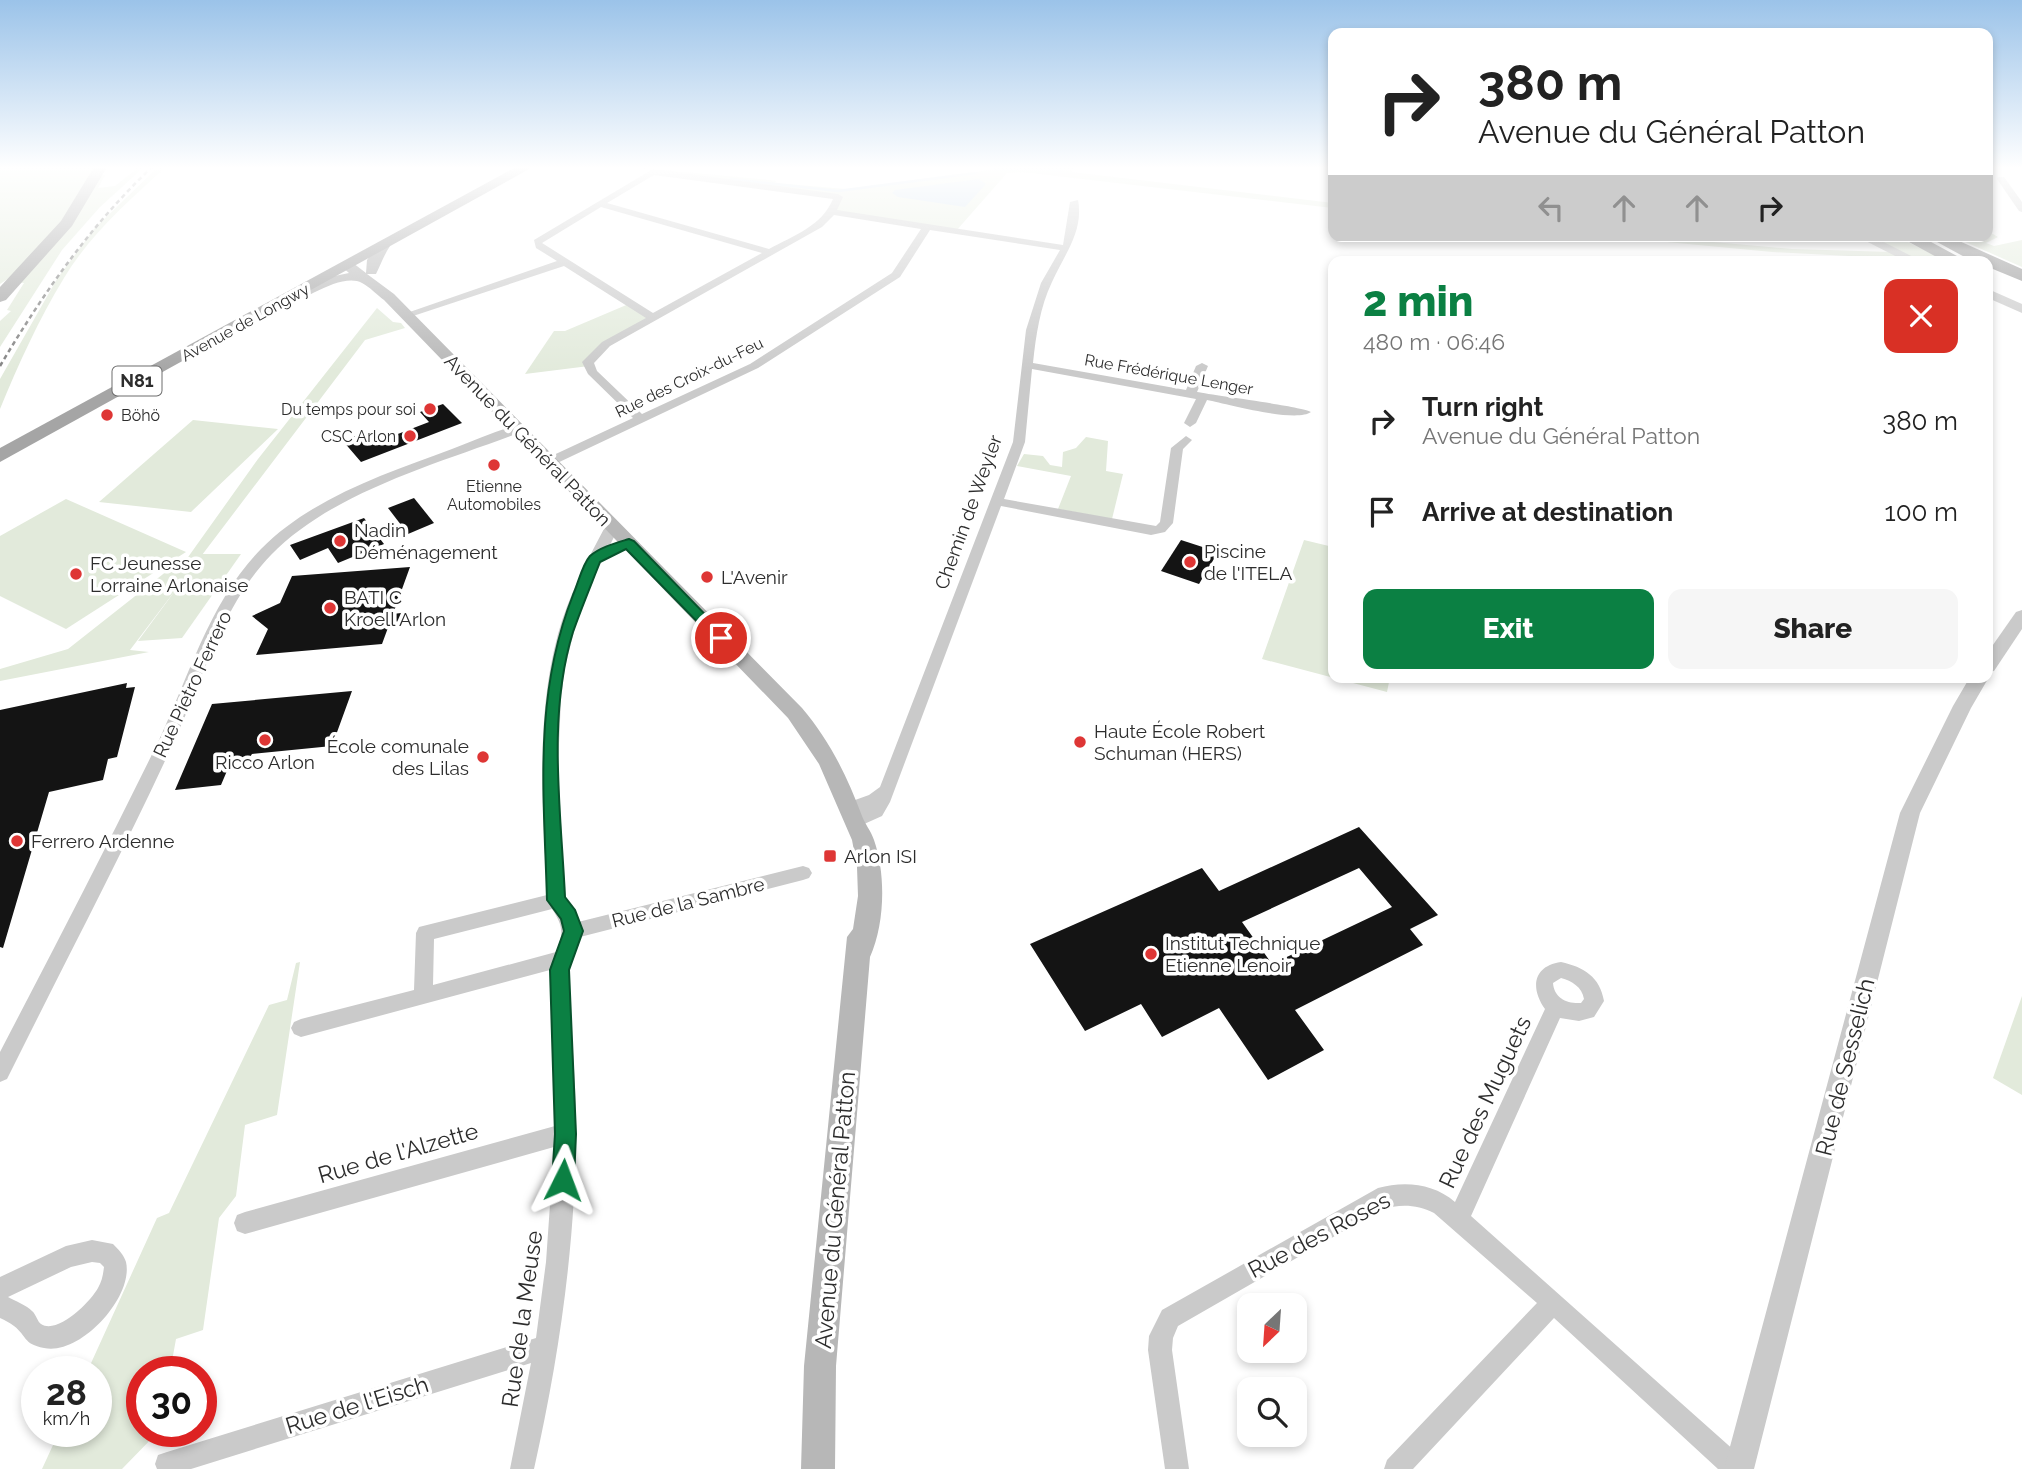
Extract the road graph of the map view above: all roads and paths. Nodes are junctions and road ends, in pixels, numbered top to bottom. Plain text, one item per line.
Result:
1 (55, 236) edge
2 (403, 236) edge
3 (548, 236) edge
4 (711, 236) edge
5 (799, 236) edge
6 (921, 236) edge
7 (984, 236) edge
8 (1071, 236) edge
9 (1875, 242) edge
10 (1918, 242) edge
11 (1947, 242) edge
12 (384, 246) junction
13 (1066, 248) junction
14 (769, 252) junction
15 (1904, 256) edge
16 (1948, 256) edge
17 (1977, 256) edge
18 (565, 262) junction
19 (1993, 263) edge
20 (351, 264) junction
21 (371, 271) junction
22 (2022, 276) edge
23 (1993, 277) edge
24 (379, 287) junction
25 (5, 289) edge
26 (2022, 289) edge
27 (1993, 295) edge
28 (275, 306) junction
29 (2022, 309) edge
30 (406, 315) junction
31 (652, 317) junction
32 (1028, 365) junction
33 (1202, 366) dead end
34 (1196, 395) junction
35 (1305, 412) dead end
36 (640, 419) junction
37 (1190, 423) dead end
38 (517, 429) junction
39 (1186, 440) dead end
40 (0, 456) edge
41 (549, 462) junction
42 (996, 501) junction
43 (612, 527) junction
44 (629, 544) junction
45 (594, 560) junction
46 (2022, 616) edge
47 (1993, 659) edge
48 (1977, 683) edge
49 (852, 815) junction
50 (803, 873) dead end
51 (556, 900) junction
52 (573, 931) junction
53 (562, 959) junction
54 (423, 996) junction
55 (1556, 1006) dead end
56 (301, 1028) dead end
57 (0, 1072) edge
58 (565, 1134) junction
59 (1458, 1219) junction
60 (245, 1223) dead end
61 (0, 1288) edge
62 (1553, 1302) junction
63 (0, 1305) edge
64 (548, 1346) junction
65 (167, 1464) dead end
66 (522, 1469) edge
67 (818, 1469) edge
68 (1177, 1469) edge
69 (1396, 1469) edge
70 (1738, 1469) edge

1 - 25 main road
2 - 12 main road, Avenue de Longwy / N81
3 - 18 street
4 - 14 street
5 - 14 street
6 - 36 street, Rue des Croix-du-Feu
7 - 13 street
8 - 13 street, Chemin de Weyler
9 - 15 street
10 - 16 highway
11 - 17 highway
12 - 20 main road, Avenue de Longwy / N81
12 - 21 main road
13 - 32 street, Chemin de Weyler
14 - 31 street
18 - 30 street
18 - 31 street
19 - 22 highway
20 - 21 main road
20 - 24 main road
20 - 28 main road, Avenue de Longwy / N81
21 - 24 main road
23 - 26 highway
24 - 28 main road, N81
24 - 30 main road, Avenue du Général Patton
27 - 29 street
28 - 40 main road, Avenue de Longwy / N81
30 - 38 main road, Avenue du Général Patton
31 - 36 street
32 - 34 street, Rue Frédérique Lenger
32 - 42 street, Chemin de Weyler
33 - 34 street
34 - 35 street, Rue Frédérique Lenger
34 - 37 street
36 - 41 street, Rue des Croix-du-Feu
38 - 41 main road, Avenue du Général Patton
38 - 57 street, Rue Pietro Ferrero
39 - 42 street
41 - 43 main road, Avenue du Général Patton
42 - 49 street, Chemin de Weyler
43 - 44 main road, Avenue du Général Patton
43 - 45 street
44 - 45 street
44 - 49 main road, Avenue du Général Patton
45 - 51 street
46 - 47 street
48 - 70 street, Rue de Sesselich
49 - 67 main road, Avenue du Général Patton
50 - 52 street, Rue de la Sambre
51 - 52 street
51 - 54 street
52 - 53 street, Rue de la Meuse
53 - 54 street
53 - 58 street, Rue de la Meuse
54 - 56 street
55 - 59 street, Rue des Muguets
58 - 60 street, Rue de l'Alzette
58 - 64 street, Rue de la Meuse
59 - 62 street, Rue des Roses
59 - 68 street, Rue des Roses
61 - 63 street
62 - 69 street
62 - 70 street, Rue des Roses
64 - 65 street, Rue de l'Eisch
64 - 66 street, Rue de la Meuse

